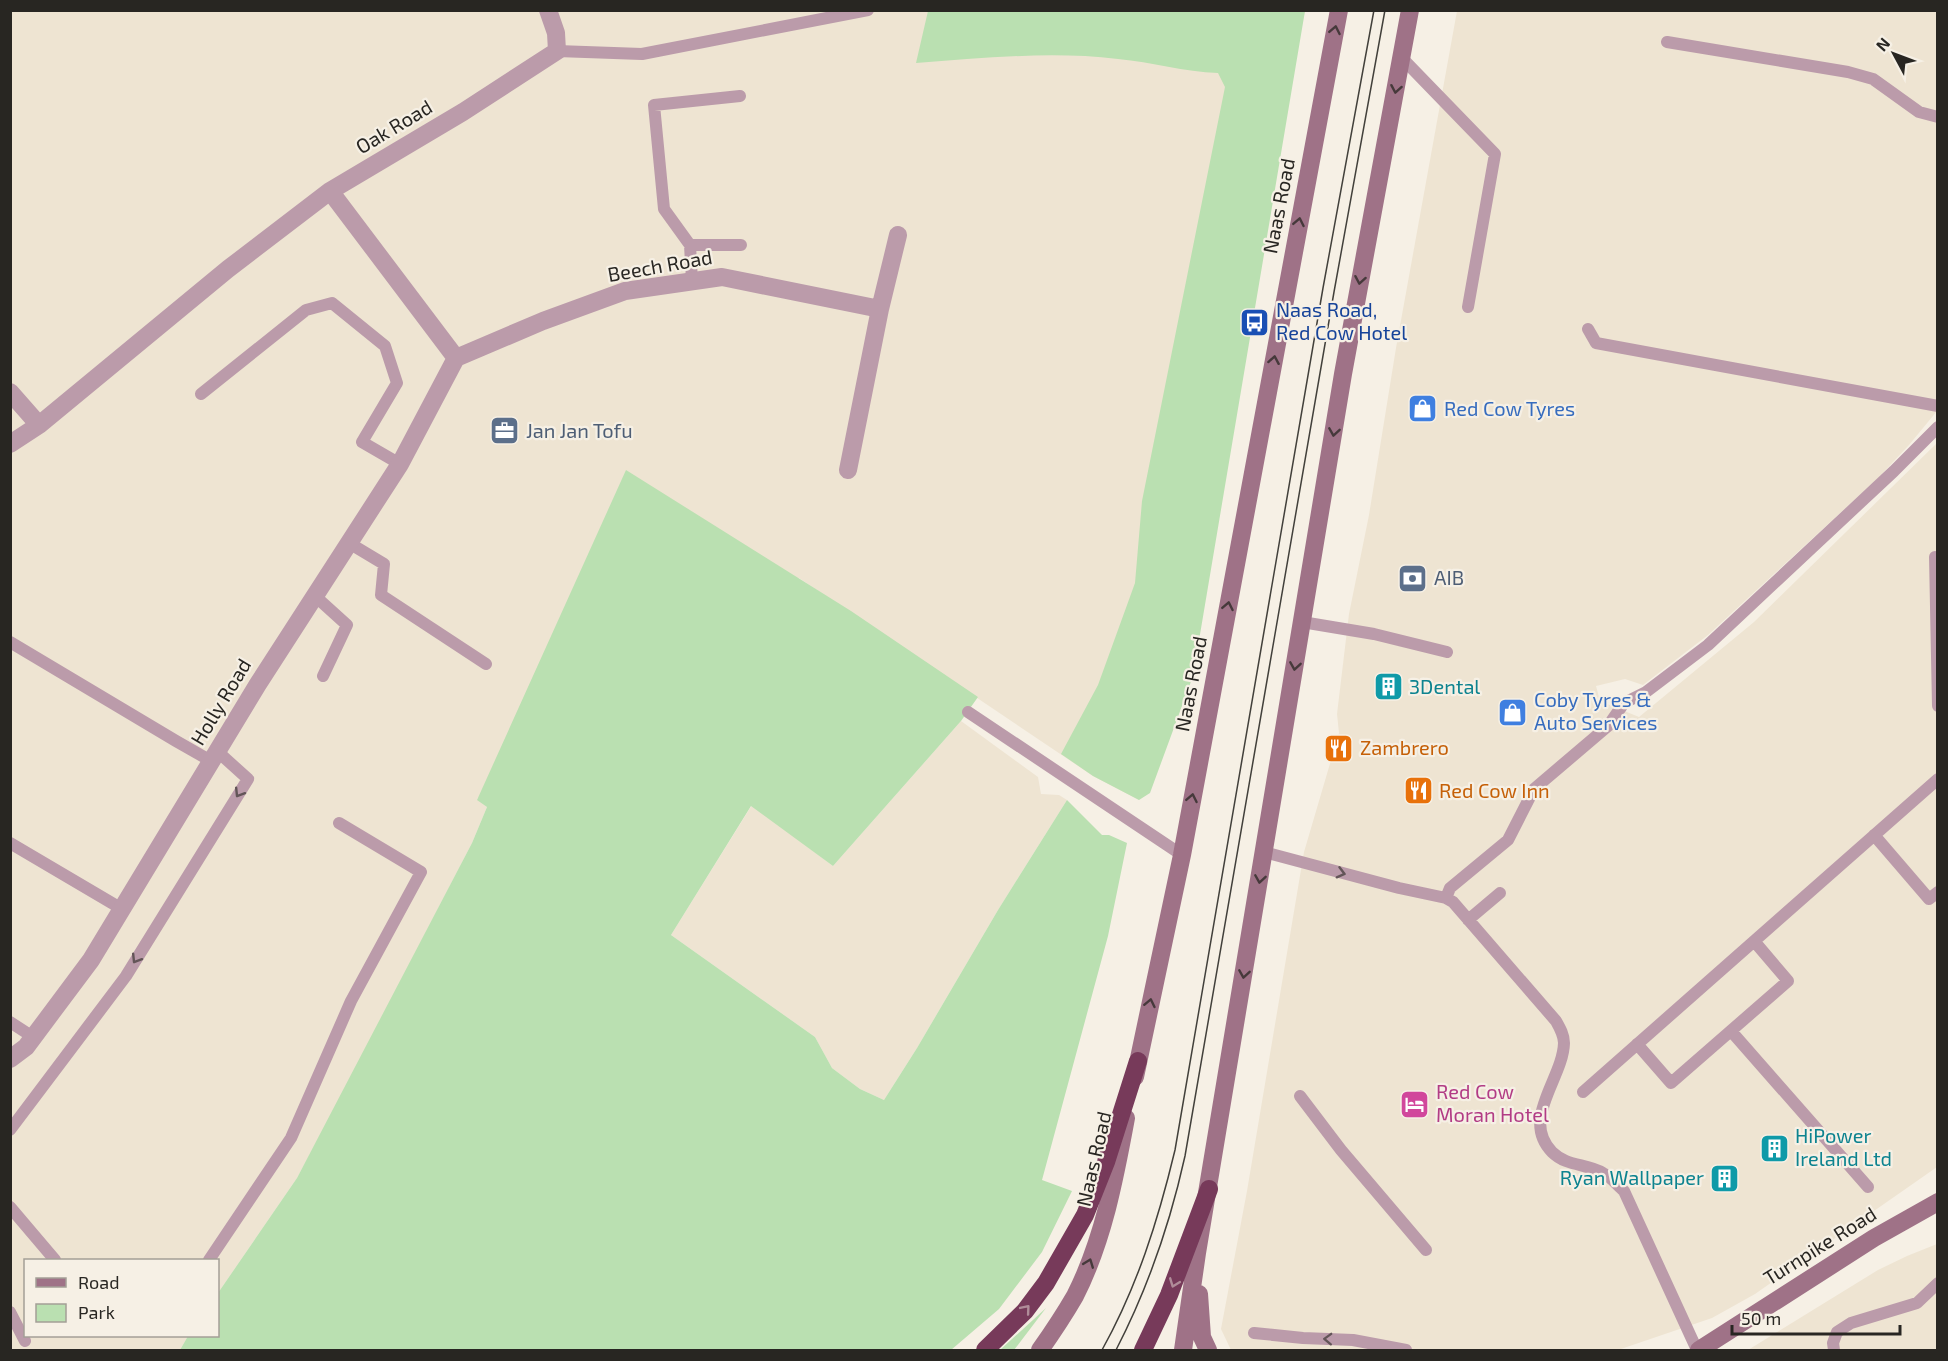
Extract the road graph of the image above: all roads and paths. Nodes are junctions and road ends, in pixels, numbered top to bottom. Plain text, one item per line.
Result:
1 (548, 10) edge
2 (868, 10) edge
3 (1339, 10) edge
4 (1410, 10) edge
5 (1667, 42) dead end
6 (557, 51) junction
7 (1401, 57) junction
8 (740, 96) dead end
9 (1938, 117) edge
10 (330, 191) junction
11 (898, 235) dead end
12 (690, 245) junction
13 (741, 245) dead end
14 (692, 281) junction
15 (1468, 307) dead end
16 (880, 309) junction
17 (1588, 329) dead end
18 (456, 358) junction
19 (10, 392) edge
20 (201, 394) dead end
21 (1938, 406) edge
22 (39, 425) junction
23 (1938, 427) edge
24 (10, 444) edge
25 (400, 464) junction
26 (848, 470) dead end
27 (349, 543) junction
28 (1935, 557) dead end
29 (315, 596) junction
30 (1302, 622) junction
31 (10, 642) edge
32 (1447, 652) dead end
33 (486, 664) dead end
34 (323, 676) dead end
35 (1938, 706) edge
36 (968, 712) dead end
37 (214, 756) junction
38 (1938, 779) edge
39 (339, 823) dead end
40 (1874, 835) junction
41 (10, 843) edge
42 (1264, 852) junction
43 (1182, 855) junction
44 (1938, 892) edge
45 (1500, 893) dead end
46 (1446, 898) junction
47 (122, 909) junction
48 (1468, 920) junction
49 (1754, 940) junction
50 (10, 1022) edge
51 (1731, 1031) junction
52 (33, 1037) junction
53 (1637, 1044) junction
54 (10, 1059) edge
55 (1138, 1060) junction
56 (1583, 1092) dead end
57 (1300, 1096) dead end
58 (10, 1130) edge
59 (1868, 1187) dead end
60 (1209, 1189) junction
61 (1937, 1202) edge
62 (10, 1207) edge
63 (1426, 1250) dead end
64 (1197, 1253) junction
65 (55, 1259) edge
66 (210, 1259) edge
67 (1938, 1283) edge
68 (10, 1312) edge
69 (1254, 1333) dead end
70 (25, 1341) dead end
71 (986, 1350) edge
72 (1040, 1350) edge
73 (1143, 1350) edge
74 (1183, 1350) edge
75 (1208, 1350) edge
76 (1406, 1350) edge
77 (1698, 1350) edge
78 (1834, 1350) edge

1 - 6 street
2 - 6 lane
43 -> 3 main road, Naas Road
4 - 7 main road
5 - 9 lane
6 - 10 street, Oak Road
7 - 15 lane
7 -> 30 main road
8 - 12 lane
10 - 18 street
10 - 22 street, Oak Road
11 - 16 street
12 - 13 lane
12 - 14 lane
14 - 16 street, Beech Road
14 - 18 street, Beech Road
16 - 26 street
17 - 21 lane
18 - 25 street, Holly Road
19 - 22 street
20 - 25 lane
22 - 24 street, Oak Road
23 - 46 lane
25 - 27 street, Holly Road
27 - 29 street, Holly Road
27 - 33 lane
28 - 35 lane
29 - 34 lane
29 - 37 street, Holly Road
30 - 32 lane
30 -> 42 main road
31 - 37 lane
36 - 43 lane
37 - 47 street, Holly Road
37 -> 58 lane
38 - 40 lane
39 - 66 lane
40 - 44 lane
40 - 49 lane
41 - 47 lane
42 -> 46 lane
42 -> 60 main road
55 -> 43 main road, Naas Road
45 - 48 lane
46 - 48 lane
47 - 52 street, Holly Road
48 - 77 lane
49 - 51 lane
49 - 53 lane
50 - 52 lane
51 - 53 lane
51 - 59 lane
52 - 54 street, Holly Road
53 - 56 lane
71 -> 55 highway
72 -> 55 main road, Naas Road
57 - 63 lane
60 - 64 main road
60 -> 73 highway
61 - 77 main road, Turnpike Road
62 - 65 lane
64 - 74 main road
64 - 75 main road
67 - 78 lane
68 - 70 lane
76 -> 69 lane

